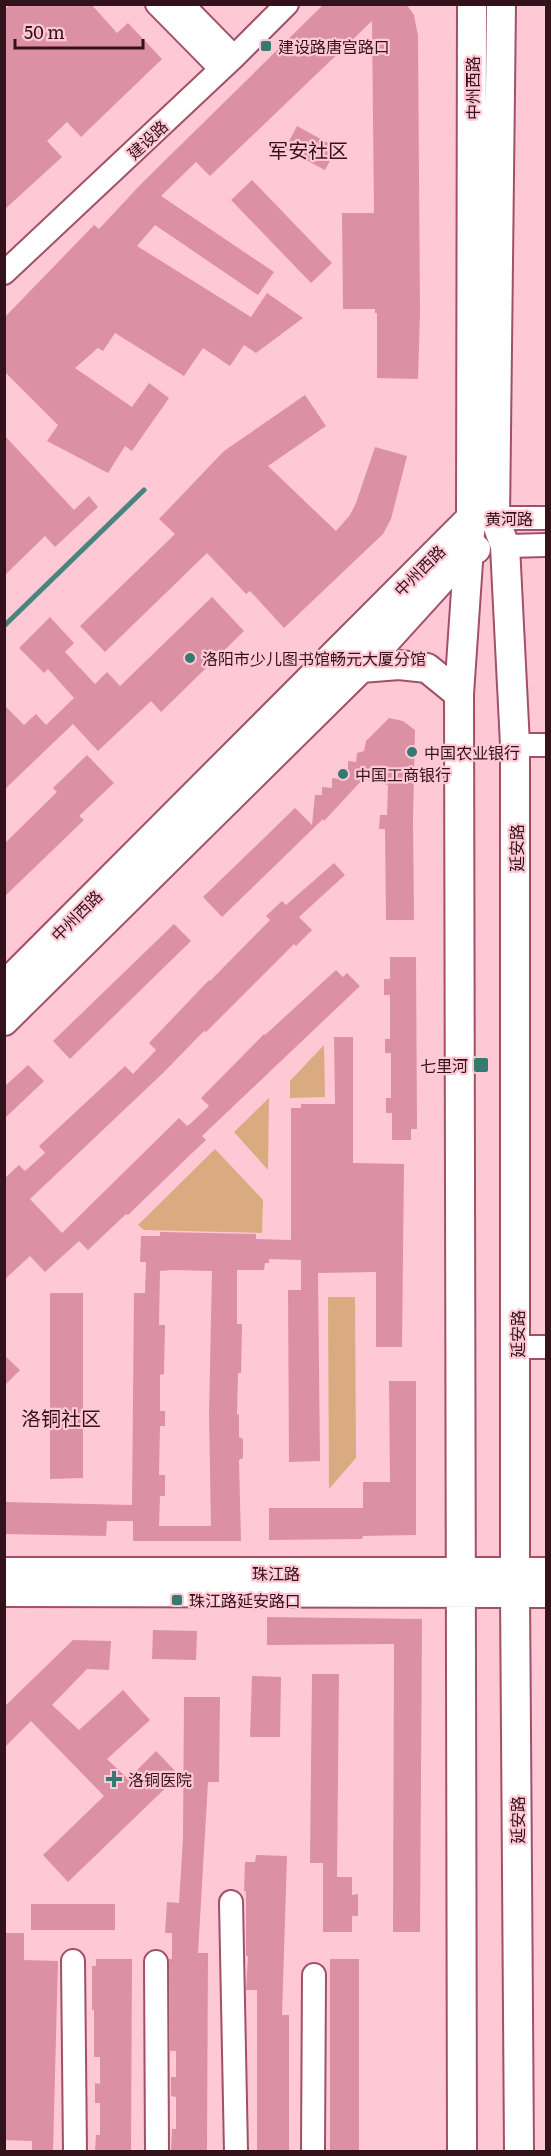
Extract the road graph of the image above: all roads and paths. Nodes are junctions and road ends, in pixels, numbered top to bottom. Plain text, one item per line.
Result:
1 (157, 4) edge
2 (182, 4) edge
3 (269, 4) edge
4 (287, 4) edge
5 (472, 4) edge
6 (501, 4) edge
7 (223, 58) junction
8 (4, 253) edge
9 (4, 273) edge
10 (546, 518) edge
11 (483, 519) junction
12 (546, 545) edge
13 (505, 546) junction
14 (469, 549) junction
15 (361, 668) junction
16 (459, 694) junction
17 (515, 745) junction
18 (546, 745) edge
19 (4, 987) edge
20 (4, 1021) edge
21 (517, 1347) junction
22 (546, 1347) edge
23 (4, 1572) edge
24 (546, 1572) edge
25 (462, 1583) junction
26 (516, 1583) junction
27 (4, 1592) edge
28 (546, 1593) edge
29 (231, 1902) dead end
30 (73, 1961) dead end
31 (156, 1962) dead end
32 (314, 1975) dead end
33 (75, 2151) edge
34 (157, 2151) edge
35 (236, 2151) edge
36 (313, 2151) edge
37 (462, 2151) edge
38 (519, 2151) edge

1 - 7 street
2 - 7 street
3 - 7 street, 建设路
4 - 7 street, 建设路
5 - 11 main road, 中州西路
6 - 11 main road, 中州西路
7 - 8 street, 建设路
7 - 9 street, 建设路
10 - 11 street, 黄河路
11 - 13 main road, 延安路
11 - 14 main road
11 - 19 main road, 中州西路
12 - 13 street, 黄河路
13 - 14 main road, 中州西路
13 - 17 main road, 延安路
14 - 15 main road, 中州西路
14 - 16 main road
15 - 16 main road
15 - 20 main road, 中州西路
16 - 25 main road
17 - 18 street
17 - 21 main road, 延安路
21 - 22 street
21 - 26 main road, 延安路
23 - 25 main road, 珠江路
24 - 26 main road, 珠江路
25 - 26 main road, 珠江路
25 - 27 main road, 珠江路
25 - 37 main road
26 - 28 main road, 珠江路
26 - 38 main road, 延安路
29 - 35 street
30 - 33 street
31 - 34 street
32 - 36 street

